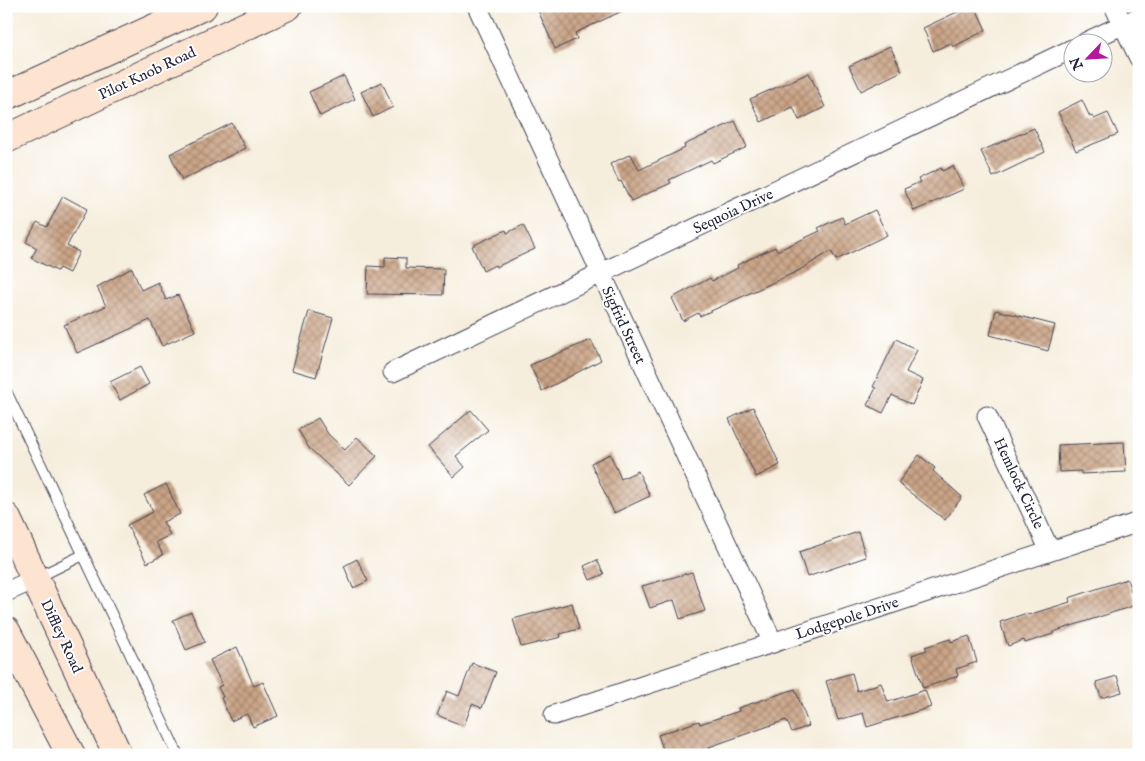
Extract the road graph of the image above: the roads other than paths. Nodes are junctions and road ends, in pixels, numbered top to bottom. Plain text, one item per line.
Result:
1 (288, 6) edge
2 (476, 6) edge
3 (1114, 6) edge
4 (198, 7) edge
5 (1131, 21) edge
6 (1107, 32) edge
7 (1062, 54) edge
8 (1139, 58) edge
9 (6, 96) edge
10 (6, 139) edge
11 (600, 274) junction
12 (393, 372) dead end
13 (6, 391) edge
14 (987, 416) dead end
15 (6, 517) edge
16 (1139, 522) edge
17 (1050, 551) junction
18 (83, 555) junction
19 (35, 579) junction
20 (6, 592) edge
21 (6, 631) edge
22 (774, 643) junction
23 (554, 715) dead end
24 (71, 755) edge
25 (118, 755) edge
26 (178, 755) edge

1 - 10 main road, Pilot Knob Road
2 - 11 street, Sigfrid Street
3 - 5 street
4 - 9 main road
5 - 6 street
5 - 8 street
7 - 11 street, Sequoia Drive
11 - 12 street, Sequoia Drive
11 - 22 street, Sigfrid Street
13 - 18 lane
14 - 17 street, Hemlock Circle
15 - 19 main road, Diffley Road
16 - 17 street, Lodgepole Drive
17 - 22 street, Lodgepole Drive
18 - 19 lane
18 - 26 lane
19 - 20 street
19 - 25 main road, Diffley Road
21 - 24 main road
22 - 23 street, Lodgepole Drive

